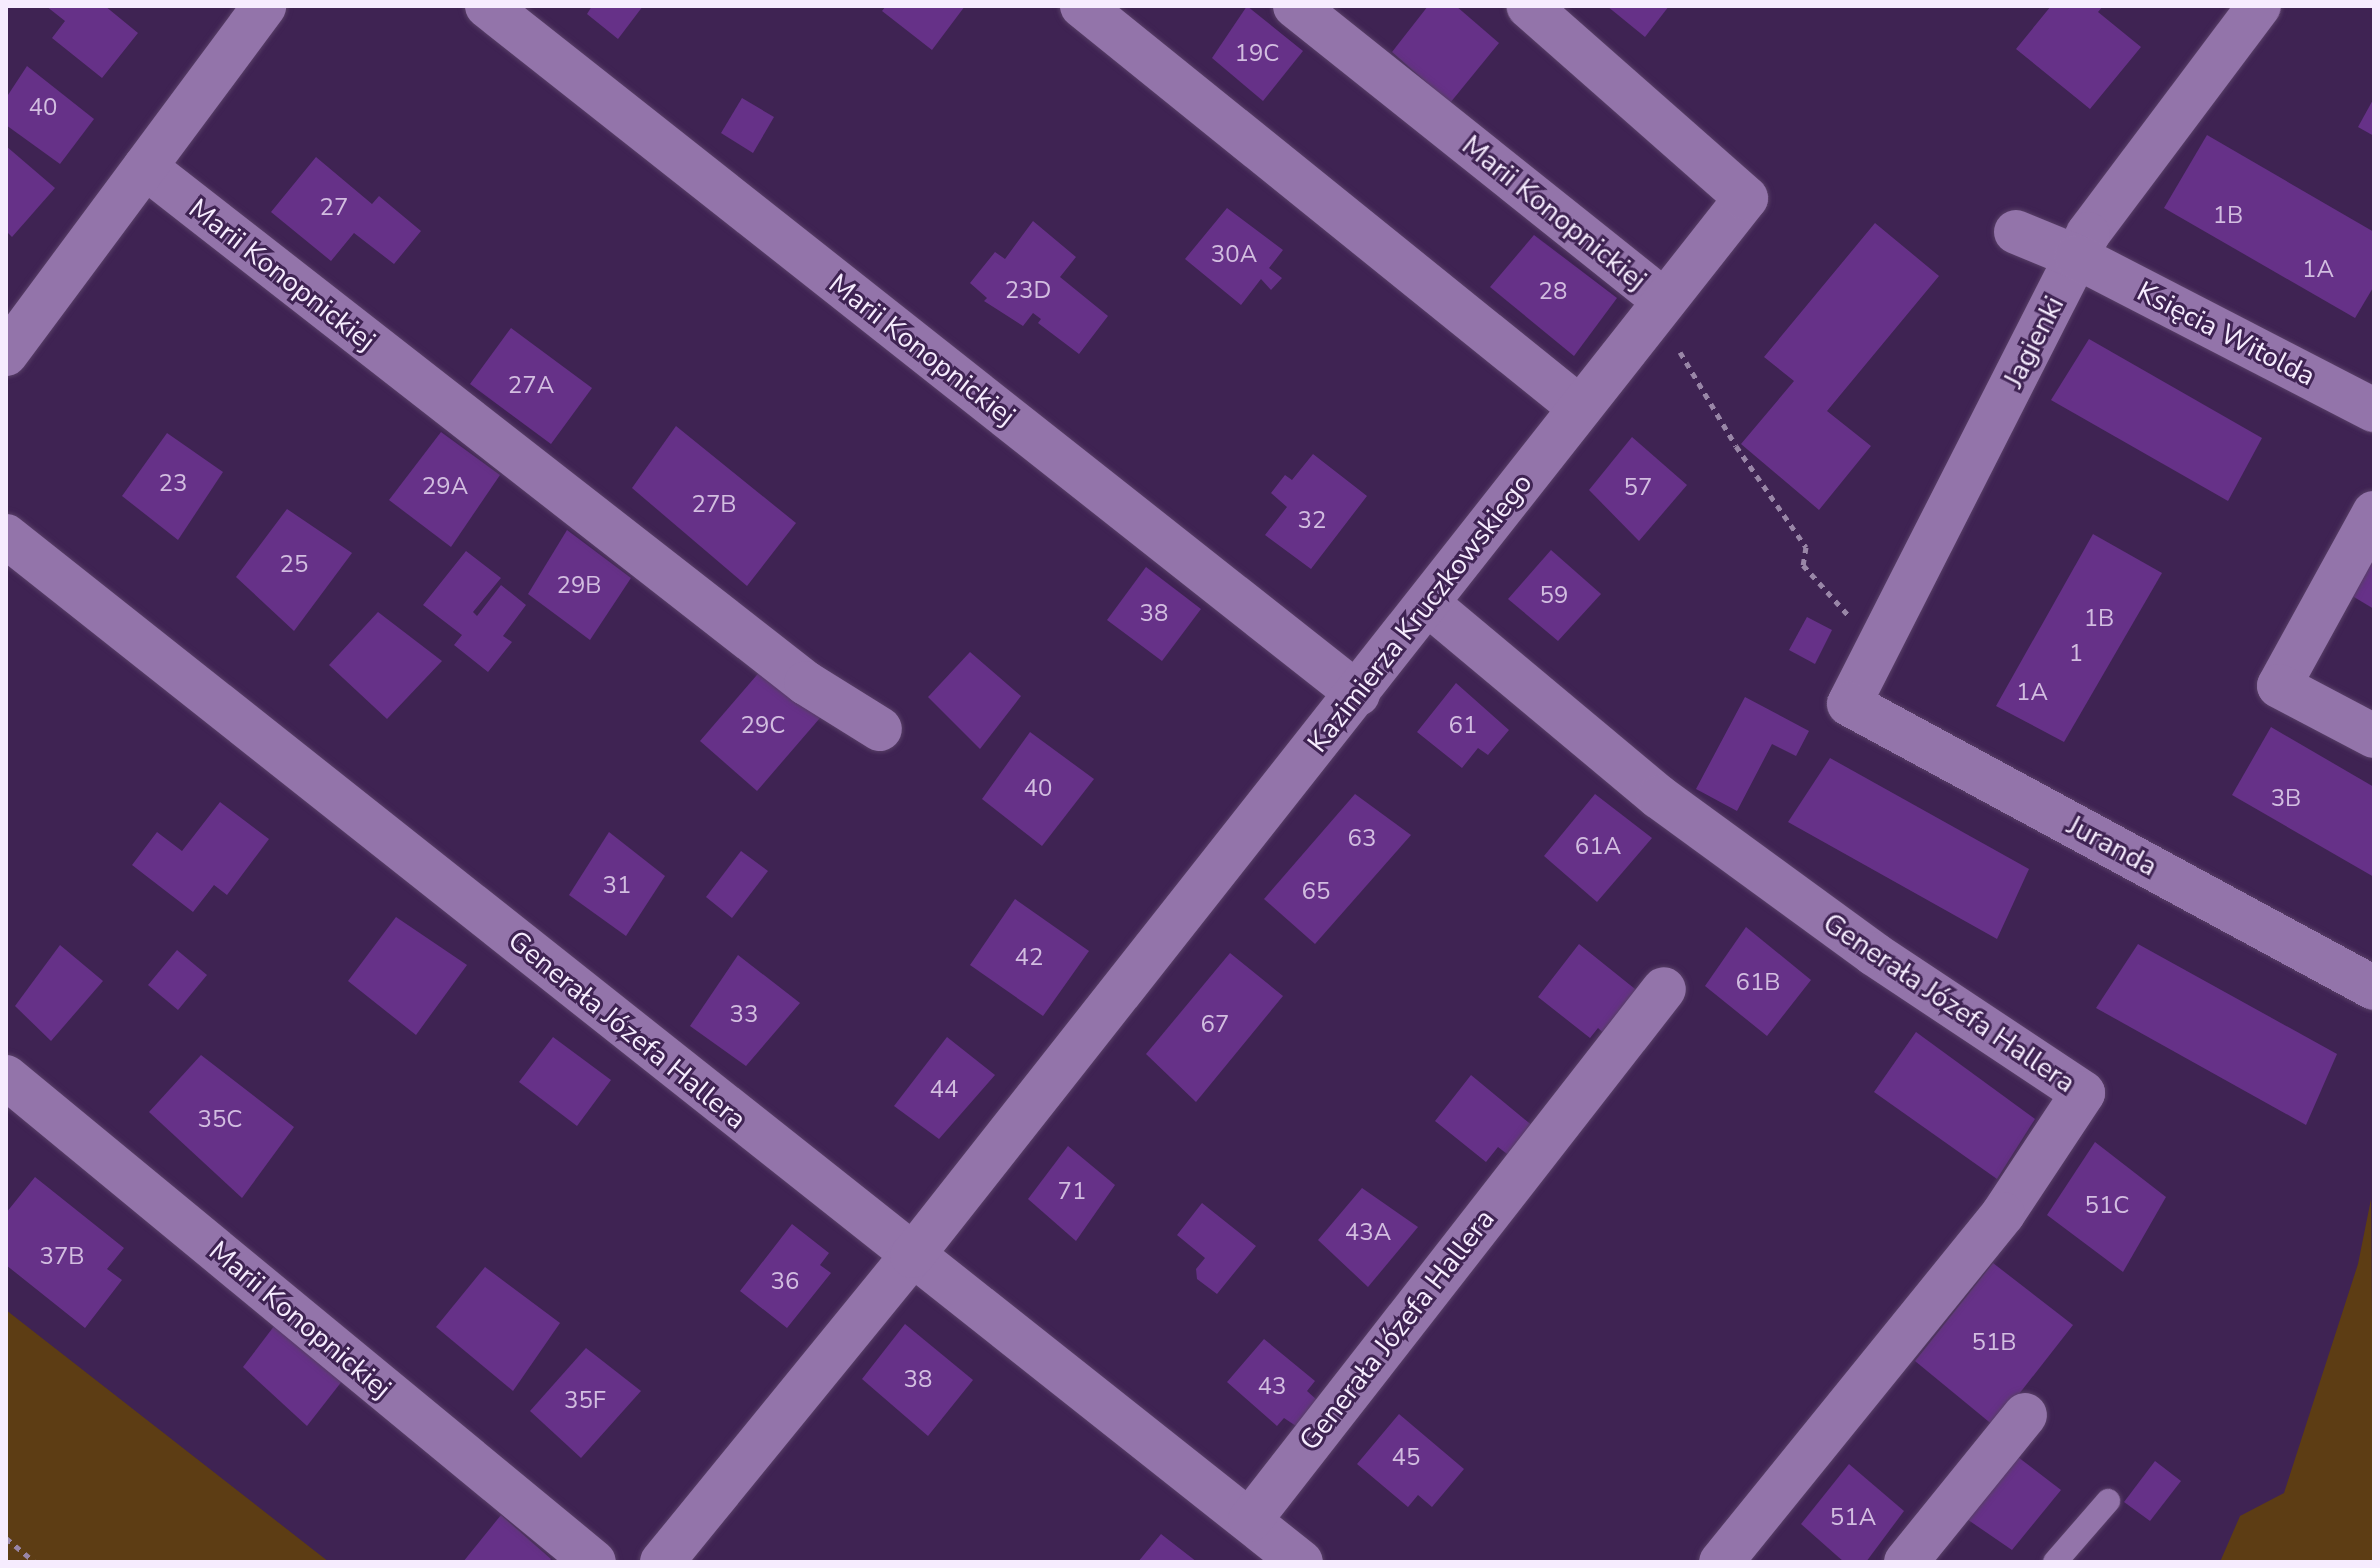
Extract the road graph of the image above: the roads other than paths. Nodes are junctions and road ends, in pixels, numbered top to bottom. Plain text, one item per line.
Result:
1 (264, 6) edge
2 (487, 6) edge
3 (1082, 6) edge
4 (1295, 6) edge
5 (1528, 6) edge
6 (2259, 6) edge
7 (145, 167) junction
8 (2016, 232) dead end
9 (2077, 257) junction
10 (1659, 305) junction
11 (6, 354) edge
12 (1580, 408) junction
13 (2374, 410) edge
14 (2374, 513) edge
15 (6, 536) edge
16 (1428, 604) junction
17 (1358, 694) junction
18 (1849, 704) joint
19 (880, 729) dead end
20 (2374, 736) edge
21 (2374, 988) edge
22 (1664, 989) dead end
23 (6, 1077) edge
24 (912, 1256) junction
25 (2025, 1415) dead end
26 (2108, 1501) dead end
27 (1254, 1539) edge
28 (594, 1562) edge
29 (662, 1562) edge
30 (1301, 1562) edge
31 (1721, 1562) edge
32 (1906, 1562) edge
33 (2055, 1562) edge

1 - 7 street
2 - 17 street, Marii Konopnickiej
3 - 12 street
4 - 10 street, Marii Konopnickiej
5 - 10 street, Kazimierza Kruczkowskiego
6 - 9 street, Jagienki
7 - 11 street
7 - 19 street, Marii Konopnickiej
8 - 9 street, Księcia Witolda
9 - 13 street, Księcia Witolda
9 - 18 street, Jagienki
10 - 12 street, Kazimierza Kruczkowskiego
12 - 16 street, Kazimierza Kruczkowskiego
14 - 20 street
15 - 24 street, Generała Józefa Hallera
16 - 17 street, Kazimierza Kruczkowskiego
16 - 31 street, Generała Józefa Hallera
17 - 24 street, Kazimierza Kruczkowskiego
18 - 21 street, Juranda
22 - 27 street, Generała Józefa Hallera
23 - 28 street, Marii Konopnickiej
24 - 27 street, Generała Józefa Hallera
24 - 29 street, Kazimierza Kruczkowskiego
25 - 32 street
26 - 33 lane
27 - 30 street, Generała Józefa Hallera

